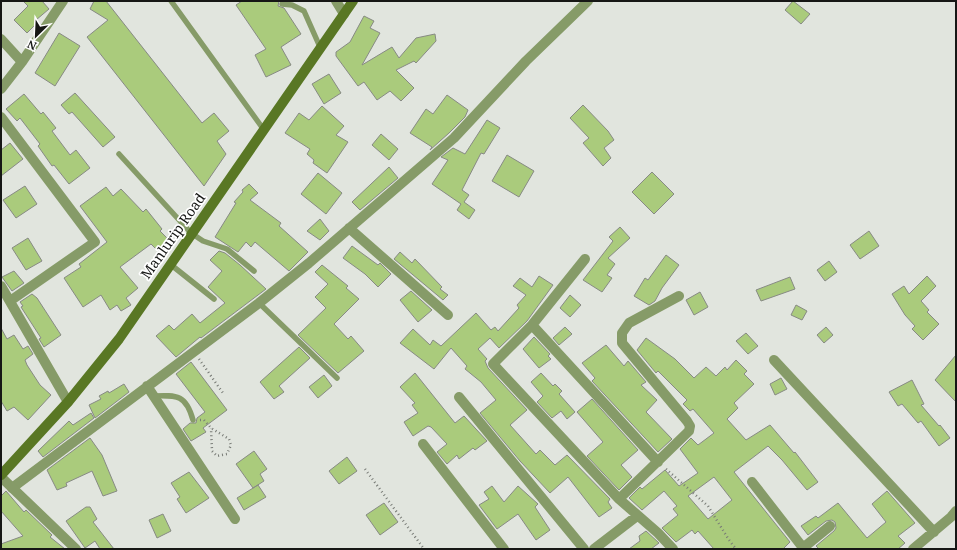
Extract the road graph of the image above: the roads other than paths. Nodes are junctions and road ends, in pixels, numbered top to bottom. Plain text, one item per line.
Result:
1 (63, 1) edge
2 (170, 1) edge
3 (336, 1) edge
4 (353, 1) edge
5 (588, 1) edge
6 (282, 4) dead end
7 (344, 14) junction
8 (1, 39) edge
9 (320, 47) junction
10 (22, 62) junction
11 (1, 89) edge
12 (1, 117) edge
13 (264, 130) junction
14 (119, 154) dead end
15 (349, 228) junction
16 (191, 234) junction
17 (585, 259) dead end
18 (170, 264) junction
19 (254, 271) dead end
20 (1, 286) edge
21 (678, 296) dead end
22 (214, 299) dead end
23 (10, 301) junction
24 (259, 303) junction
25 (448, 315) dead end
26 (532, 325) junction
27 (774, 360) dead end
28 (337, 378) dead end
29 (147, 386) junction
30 (153, 396) junction
31 (459, 397) dead end
32 (68, 402) junction
33 (194, 420) road end
34 (423, 444) dead end
35 (658, 462) junction
36 (1, 476) edge
37 (752, 482) dead end
38 (12, 488) junction
39 (619, 499) junction
40 (637, 516) junction
41 (954, 517) edge
42 (235, 519) dead end
43 (830, 526) dead end
44 (934, 532) junction
45 (804, 548) edge
46 (76, 549) edge
47 (504, 549) edge
48 (584, 549) edge
49 (594, 549) edge
50 (673, 549) edge
51 (913, 549) edge

1 - 10 street
2 - 13 lane
3 - 7 street
4 - 7 main road, Manlurip Road
5 - 15 street
6 - 9 lane
7 - 9 main road, Manlurip Road
8 - 10 street
9 - 13 main road, Manlurip Road
10 - 11 street
12 - 23 street
13 - 16 main road, Manlurip Road
14 - 16 lane
15 - 24 street
15 - 25 street
16 - 18 main road, Manlurip Road
16 - 19 lane
17 - 26 street
18 - 22 lane
18 - 32 main road, Manlurip Road
20 - 23 street
21 - 35 street
23 - 32 street
24 - 28 lane
24 - 29 street
26 - 35 street
26 - 39 street
27 - 44 street
29 - 30 street
29 - 38 street
30 - 33 lane
30 - 42 street
31 - 48 street
32 - 36 main road, Manlurip Road
34 - 47 street
35 - 39 street
36 - 38 street
37 - 45 street
38 - 46 street
39 - 40 street
40 - 49 street
40 - 50 street
41 - 44 street
43 - 45 street
44 - 51 street

